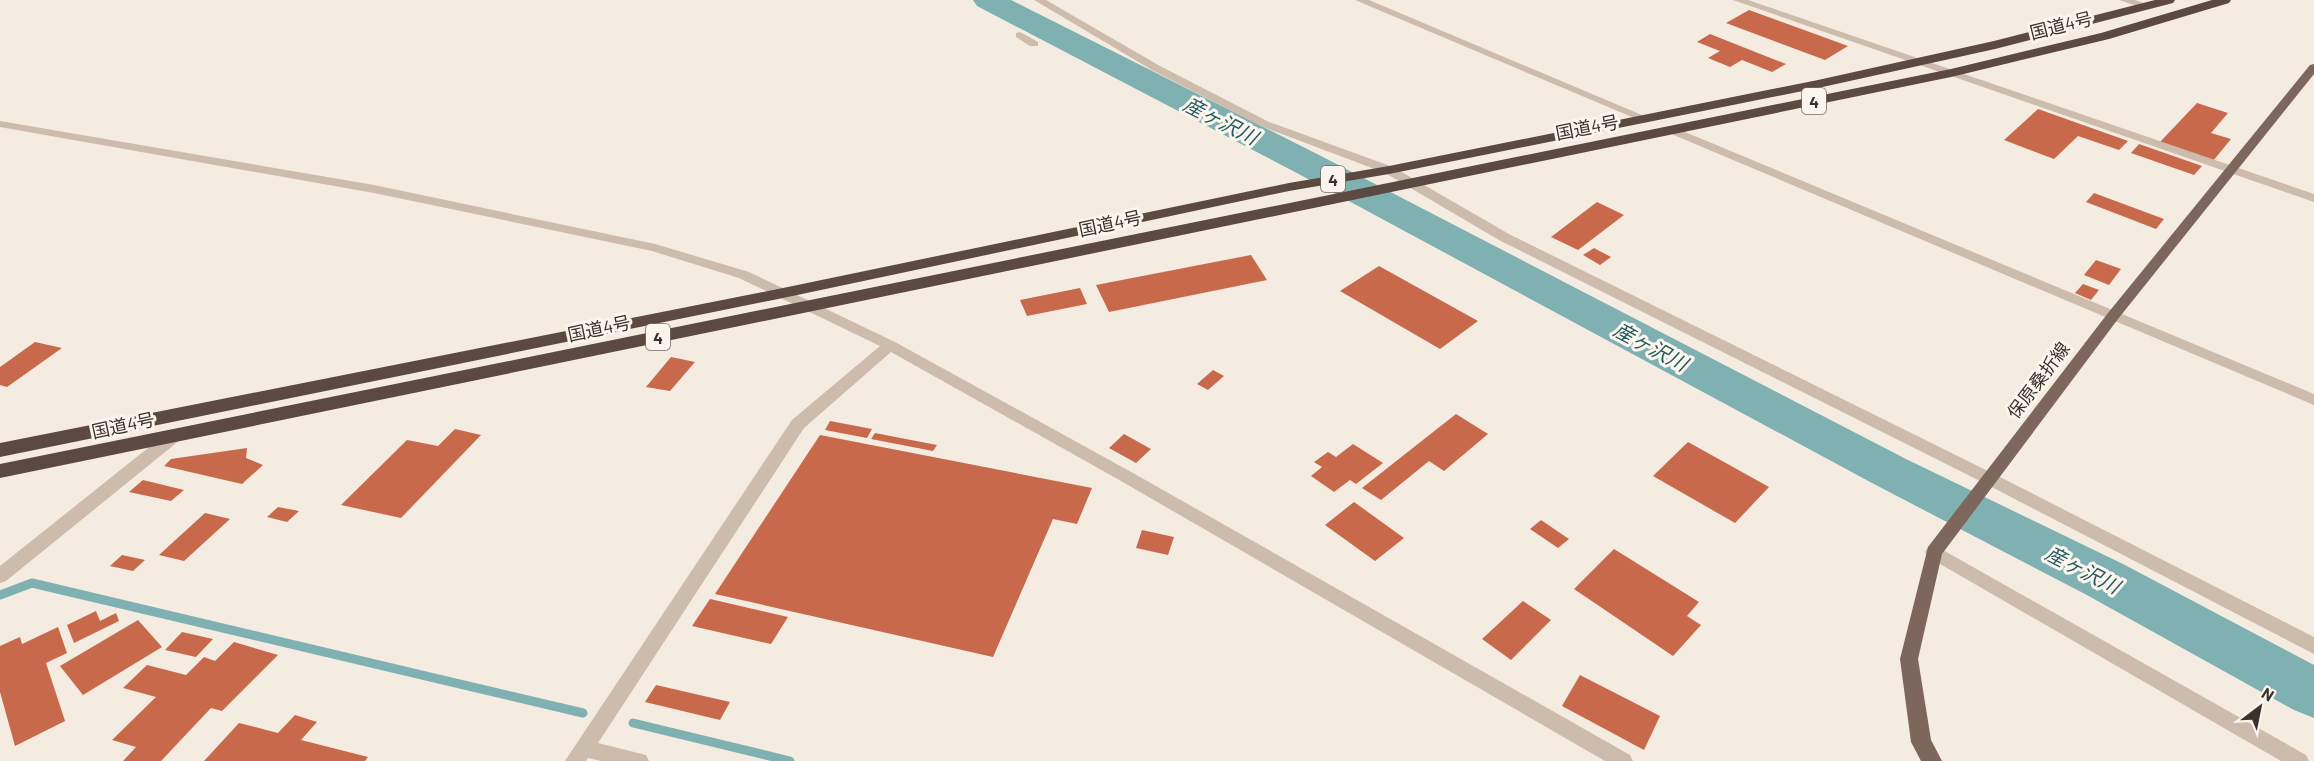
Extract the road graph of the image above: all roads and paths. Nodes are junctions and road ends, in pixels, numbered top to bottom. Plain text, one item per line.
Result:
1 (1039, 0) edge
2 (1360, 0) edge
3 (1738, 0) edge
4 (2124, 0) edge
5 (2169, 0) edge
6 (2225, 0) edge
7 (2146, 6) junction
8 (1020, 35) dead end
9 (1034, 44) dead end
10 (1919, 62) junction
11 (2314, 67) edge
12 (1951, 73) junction
13 (1643, 118) junction
14 (0, 124) edge
15 (1673, 131) junction
16 (1383, 171) junction
17 (2233, 171) junction
18 (1407, 184) junction
19 (2314, 198) edge
20 (783, 293) junction
21 (812, 306) junction
22 (2113, 316) junction
23 (890, 345) junction
24 (2314, 400) edge
25 (174, 436) junction
26 (0, 450) edge
27 (0, 471) edge
28 (1987, 483) junction
29 (1934, 552) junction
30 (0, 576) edge
31 (2314, 646) edge
32 (579, 754) edge
33 (639, 761) edge
34 (1623, 761) edge
35 (1932, 761) edge
36 (2299, 761) edge

1 - 16 street
2 - 13 street
3 - 10 street
4 - 7 street
5 - 7 highway, 国道4号 / 4
6 - 12 highway, 国道4号 / 4
7 - 10 highway, 国道4号 / 4
8 - 9 street
10 - 12 street
10 - 13 highway, 国道4号 / 4
11 - 17 main road, 保原桑折線
12 - 15 highway, 国道4号 / 4
12 - 17 street
13 - 16 highway, 国道4号 / 4
14 - 20 street
15 - 18 highway, 国道4号 / 4
15 - 22 street
16 - 18 street
16 - 20 highway, 国道4号 / 4
17 - 19 street
17 - 22 main road, 保原桑折線
18 - 21 highway, 国道4号 / 4
18 - 28 street
20 - 21 street
20 - 26 highway, 国道4号 / 4
21 - 23 street
21 - 25 highway, 国道4号 / 4
22 - 24 street
22 - 28 main road, 保原桑折線
23 - 32 street
23 - 34 street
25 - 27 highway, 国道4号 / 4
25 - 30 street
28 - 29 main road, 保原桑折線
28 - 31 street
29 - 35 main road, 保原桑折線
29 - 36 street
32 - 33 street

